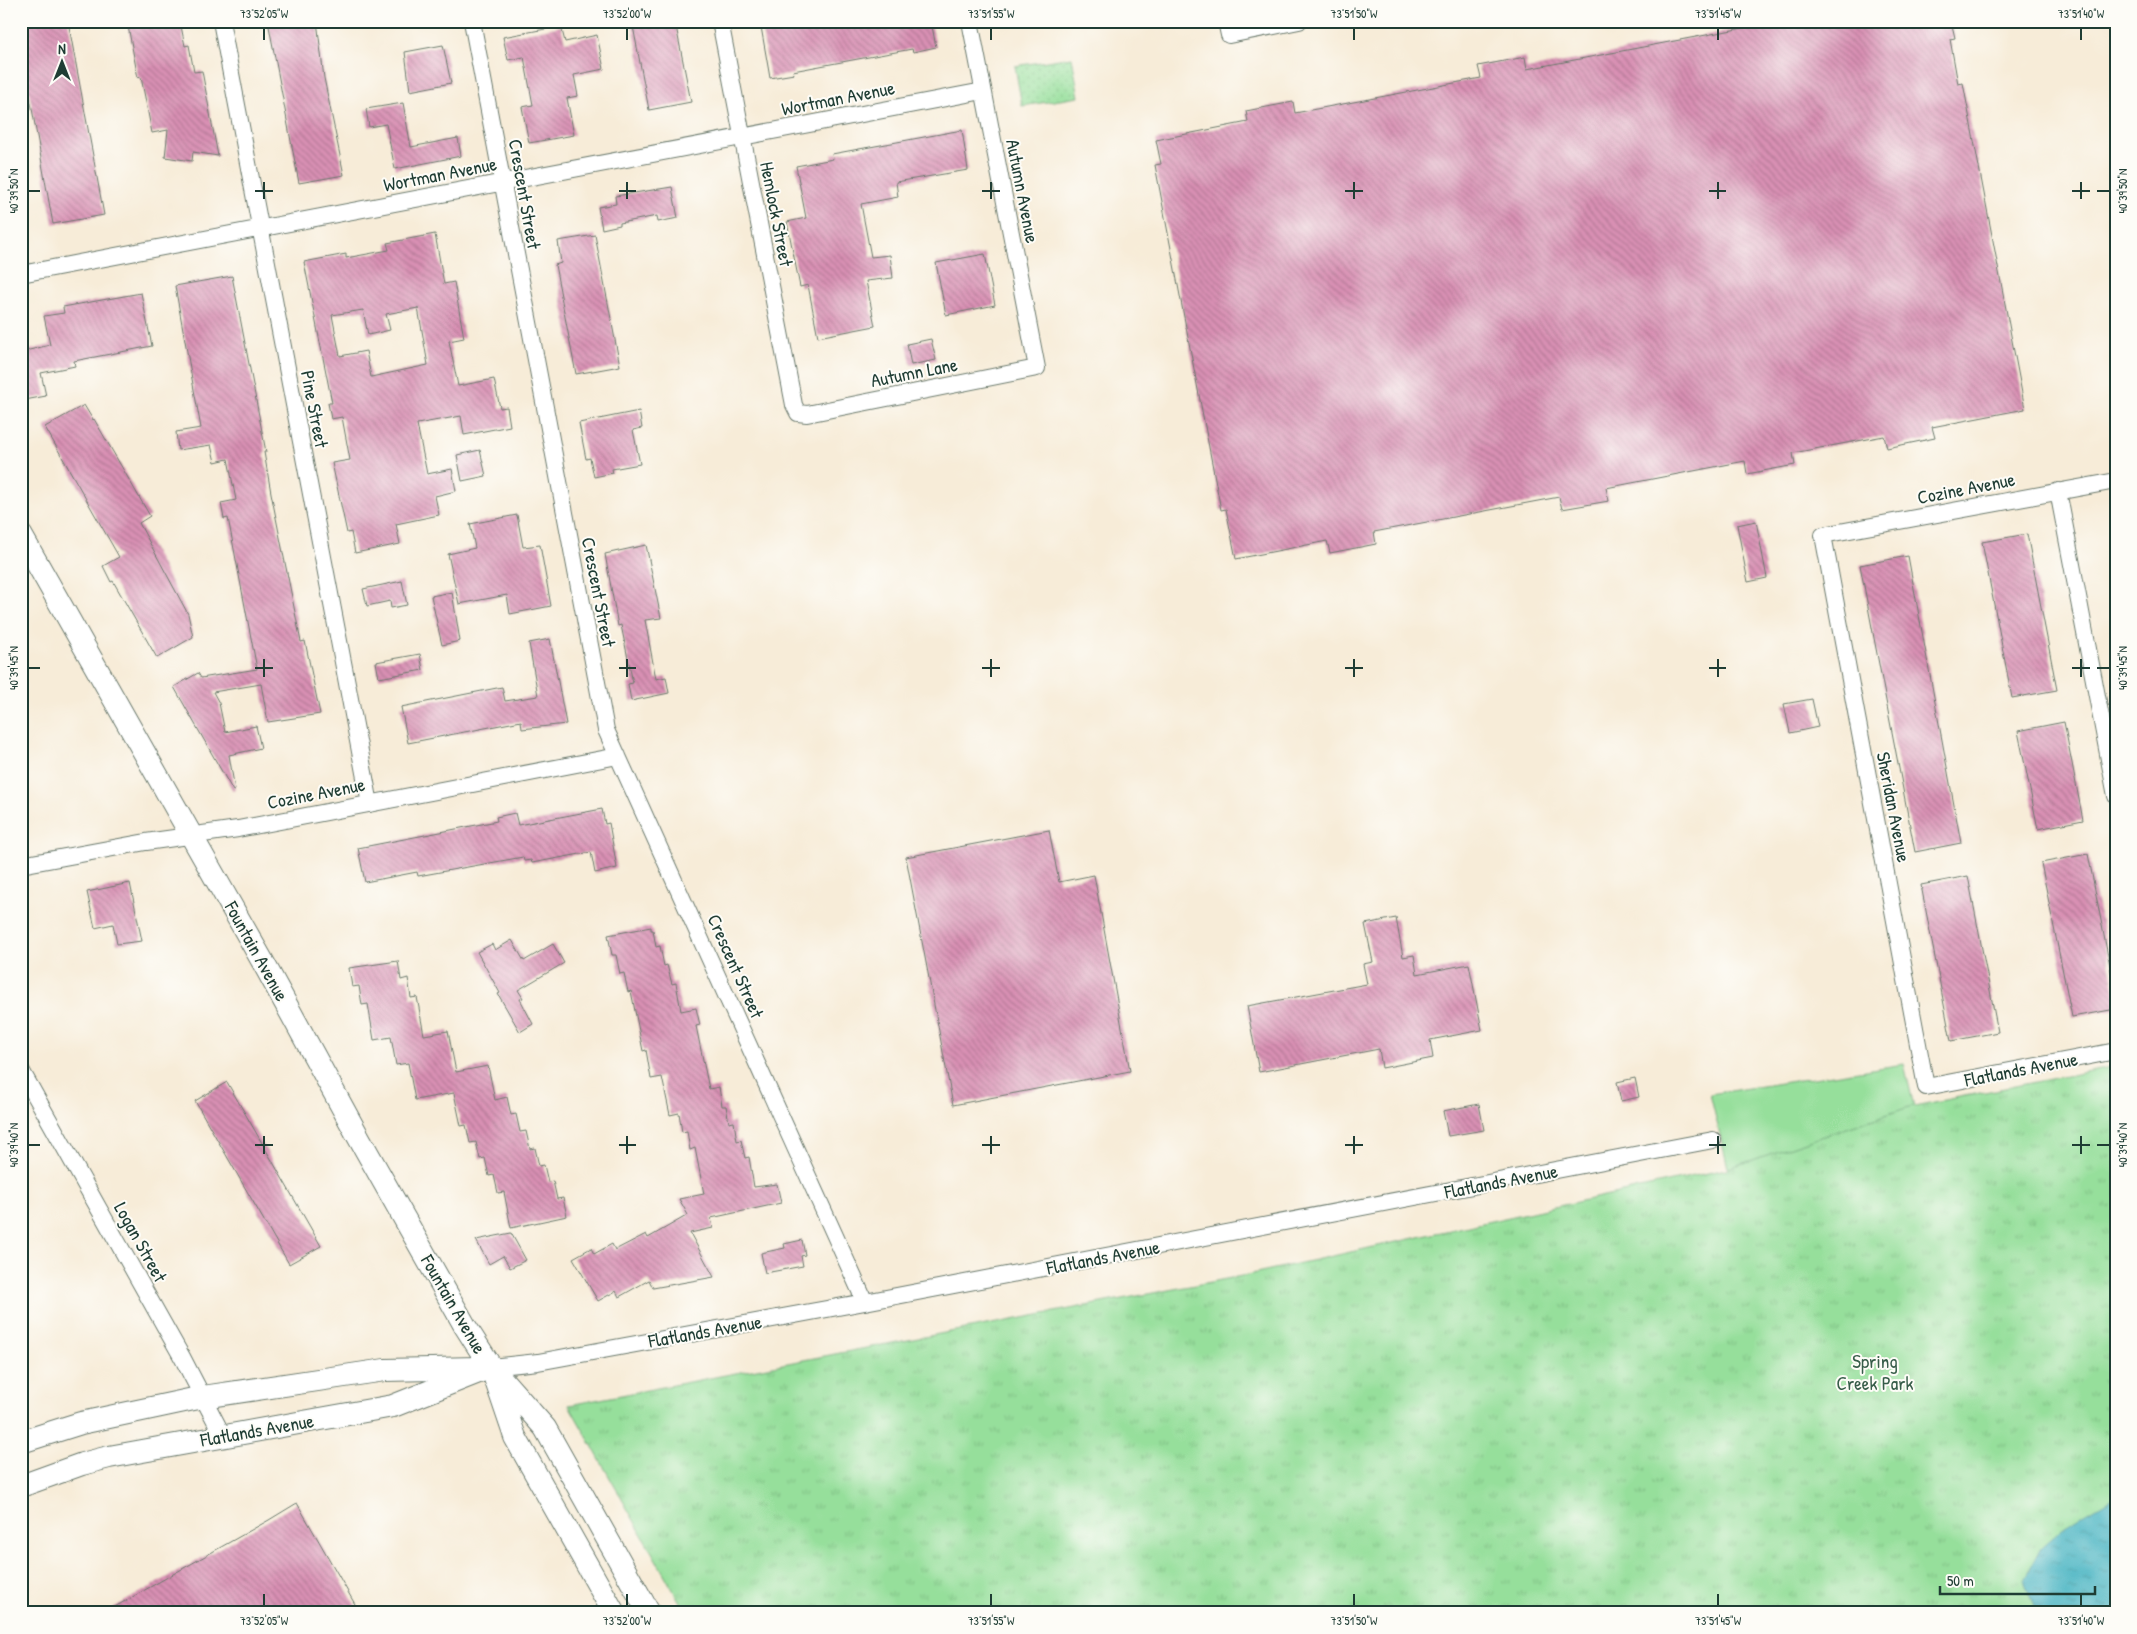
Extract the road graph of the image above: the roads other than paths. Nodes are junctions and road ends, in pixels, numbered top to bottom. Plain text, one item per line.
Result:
1 (221, 21) edge
2 (472, 21) edge
3 (720, 21) edge
4 (970, 21) edge
5 (1299, 21) edge
6 (1227, 28) edge
7 (984, 91) junction
8 (742, 137) junction
9 (502, 182) junction
10 (261, 228) junction
11 (21, 274) edge
12 (1037, 368) joint
13 (798, 413) joint
14 (2116, 480) edge
15 (2058, 491) junction
16 (21, 535) edge
17 (1823, 535) joint
18 (618, 756) junction
19 (2116, 796) edge
20 (370, 804) junction
21 (191, 835) junction
22 (21, 865) edge
23 (2116, 1050) edge
24 (21, 1070) edge
25 (1926, 1087) joint
26 (1713, 1140) dead end
27 (865, 1302) junction
28 (491, 1367) junction
29 (203, 1397) junction
30 (223, 1436) junction
31 (21, 1442) edge
32 (21, 1486) edge
33 (614, 1613) edge
34 (649, 1613) edge

1 - 10 street, Pine Street
2 - 9 street, Crescent Street
3 - 8 street, Hemlock Street
4 - 7 street, Autumn Avenue
5 - 6 street
7 - 8 street, Wortman Avenue
7 - 12 street, Autumn Avenue
8 - 9 street, Wortman Avenue
8 - 13 street, Hemlock Street
9 - 10 street, Wortman Avenue
9 - 18 street, Crescent Street
10 - 11 street, Wortman Avenue
10 - 20 street, Pine Street
12 - 13 street, Autumn Lane
14 - 15 street, Cozine Avenue
15 - 17 street, Cozine Avenue
15 - 19 street
16 - 21 main road, Fountain Avenue
17 - 25 street, Sheridan Avenue
18 - 20 street, Cozine Avenue
18 - 27 street, Crescent Street
20 - 21 street, Cozine Avenue
21 - 22 street, Cozine Avenue
21 - 28 main road, Fountain Avenue
23 - 25 street, Flatlands Avenue
24 - 29 street, Logan Street
26 - 27 street, Flatlands Avenue
27 - 28 street, Flatlands Avenue
28 - 29 main road, Flatlands Avenue
28 - 30 main road, Flatlands Avenue
28 - 33 main road, Fountain Avenue
28 - 34 main road, Fountain Avenue
29 - 30 street, Logan Street
29 - 31 main road, Flatlands Avenue
30 - 32 main road, Flatlands Avenue

